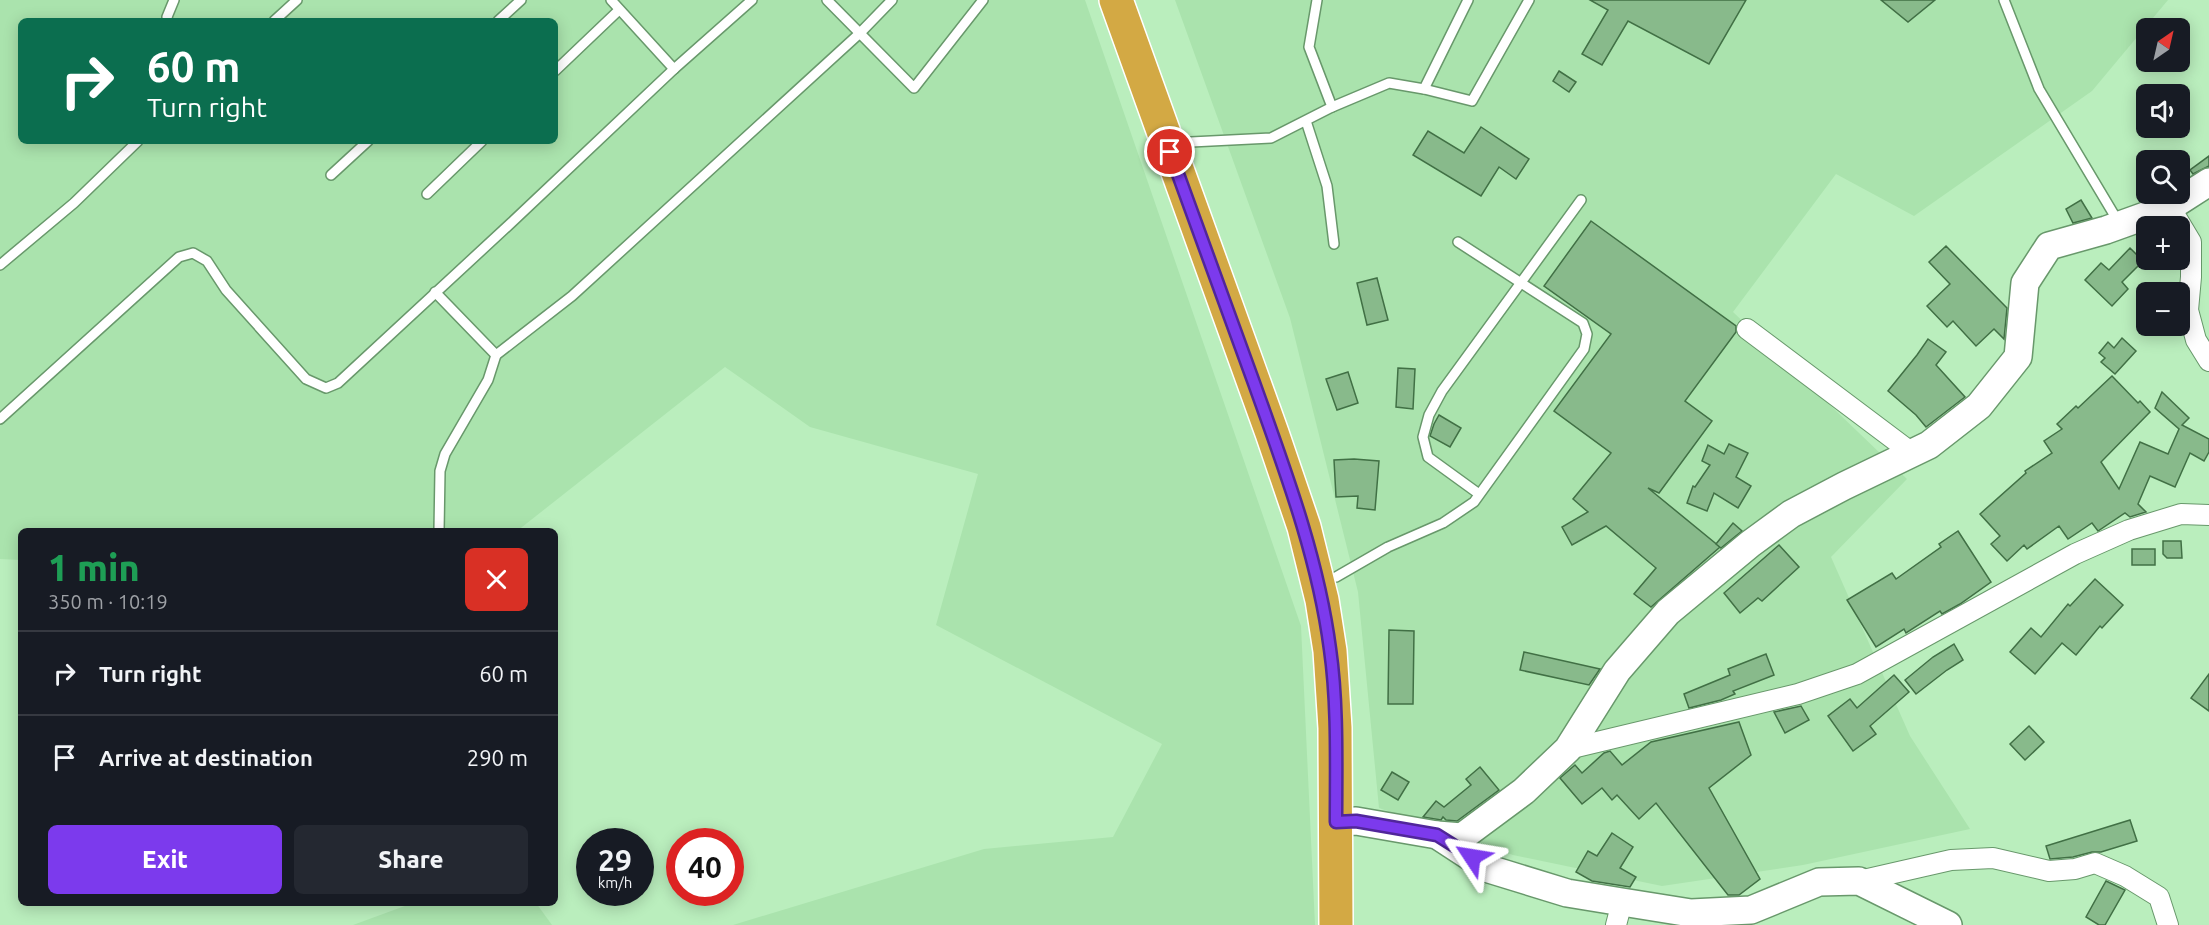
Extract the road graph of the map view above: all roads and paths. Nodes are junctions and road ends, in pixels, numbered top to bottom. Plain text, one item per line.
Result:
1 (174, 0) edge
2 (297, 0) edge
3 (520, 0) edge
4 (611, 0) edge
5 (752, 0) edge
6 (827, 0) edge
7 (892, 0) edge
8 (983, 0) edge
9 (1116, 0) edge
10 (1137, 0) edge
11 (1317, 0) edge
12 (1468, 0) edge
13 (1529, 0) edge
14 (2004, 0) edge
15 (618, 10) junction
16 (167, 18) edge
17 (277, 18) edge
18 (501, 18) edge
19 (860, 33) junction
20 (558, 68) edge
21 (674, 69) junction
22 (1424, 89) junction
23 (1332, 107) junction
24 (1306, 121) junction
25 (1191, 142) junction
26 (135, 144) edge
27 (365, 144) edge
28 (479, 144) edge
29 (331, 175) dead end
30 (2209, 182) edge
31 (427, 194) dead end
32 (1581, 200) dead end
33 (2170, 207) junction
34 (2120, 225) junction
35 (1458, 242) dead end
36 (1334, 244) dead end
37 (0, 265) edge
38 (1522, 284) junction
39 (435, 292) junction
40 (1747, 328) dead end
41 (496, 355) junction
42 (2209, 361) edge
43 (0, 419) edge
44 (1912, 453) junction
45 (1479, 494) junction
46 (2209, 515) edge
47 (439, 528) edge
48 (1336, 577) junction
49 (1568, 749) junction
50 (1346, 821) junction
51 (1437, 835) junction
52 (1859, 880) junction
53 (1619, 914) edge
54 (1346, 918) edge
55 (1948, 925) edge
56 (2168, 925) edge

1 - 16 lane
2 - 17 lane
3 - 18 lane
4 - 15 lane
5 - 21 lane
6 - 19 lane
7 - 19 lane
8 - 19 lane
9 - 50 highway
10 - 25 highway
11 - 23 lane
12 - 22 lane
13 - 22 lane
14 - 34 lane
15 - 20 lane
15 - 21 lane
19 - 41 lane
21 - 39 lane
22 - 23 lane
23 - 24 lane
24 - 25 lane
24 - 36 lane
25 - 48 highway
26 - 37 lane
27 - 29 lane
28 - 31 lane
30 - 33 street
32 - 38 lane
33 - 34 street
33 - 42 street
34 - 44 street
35 - 38 lane
38 - 45 lane
38 - 45 lane
39 - 41 lane
39 - 43 lane
40 - 44 street
41 - 47 lane
44 - 49 street
45 - 48 lane
46 - 49 street
48 - 50 highway
49 - 51 street
50 - 51 street
50 - 54 highway
51 - 53 street
52 - 53 street
52 - 55 street
52 - 56 street

